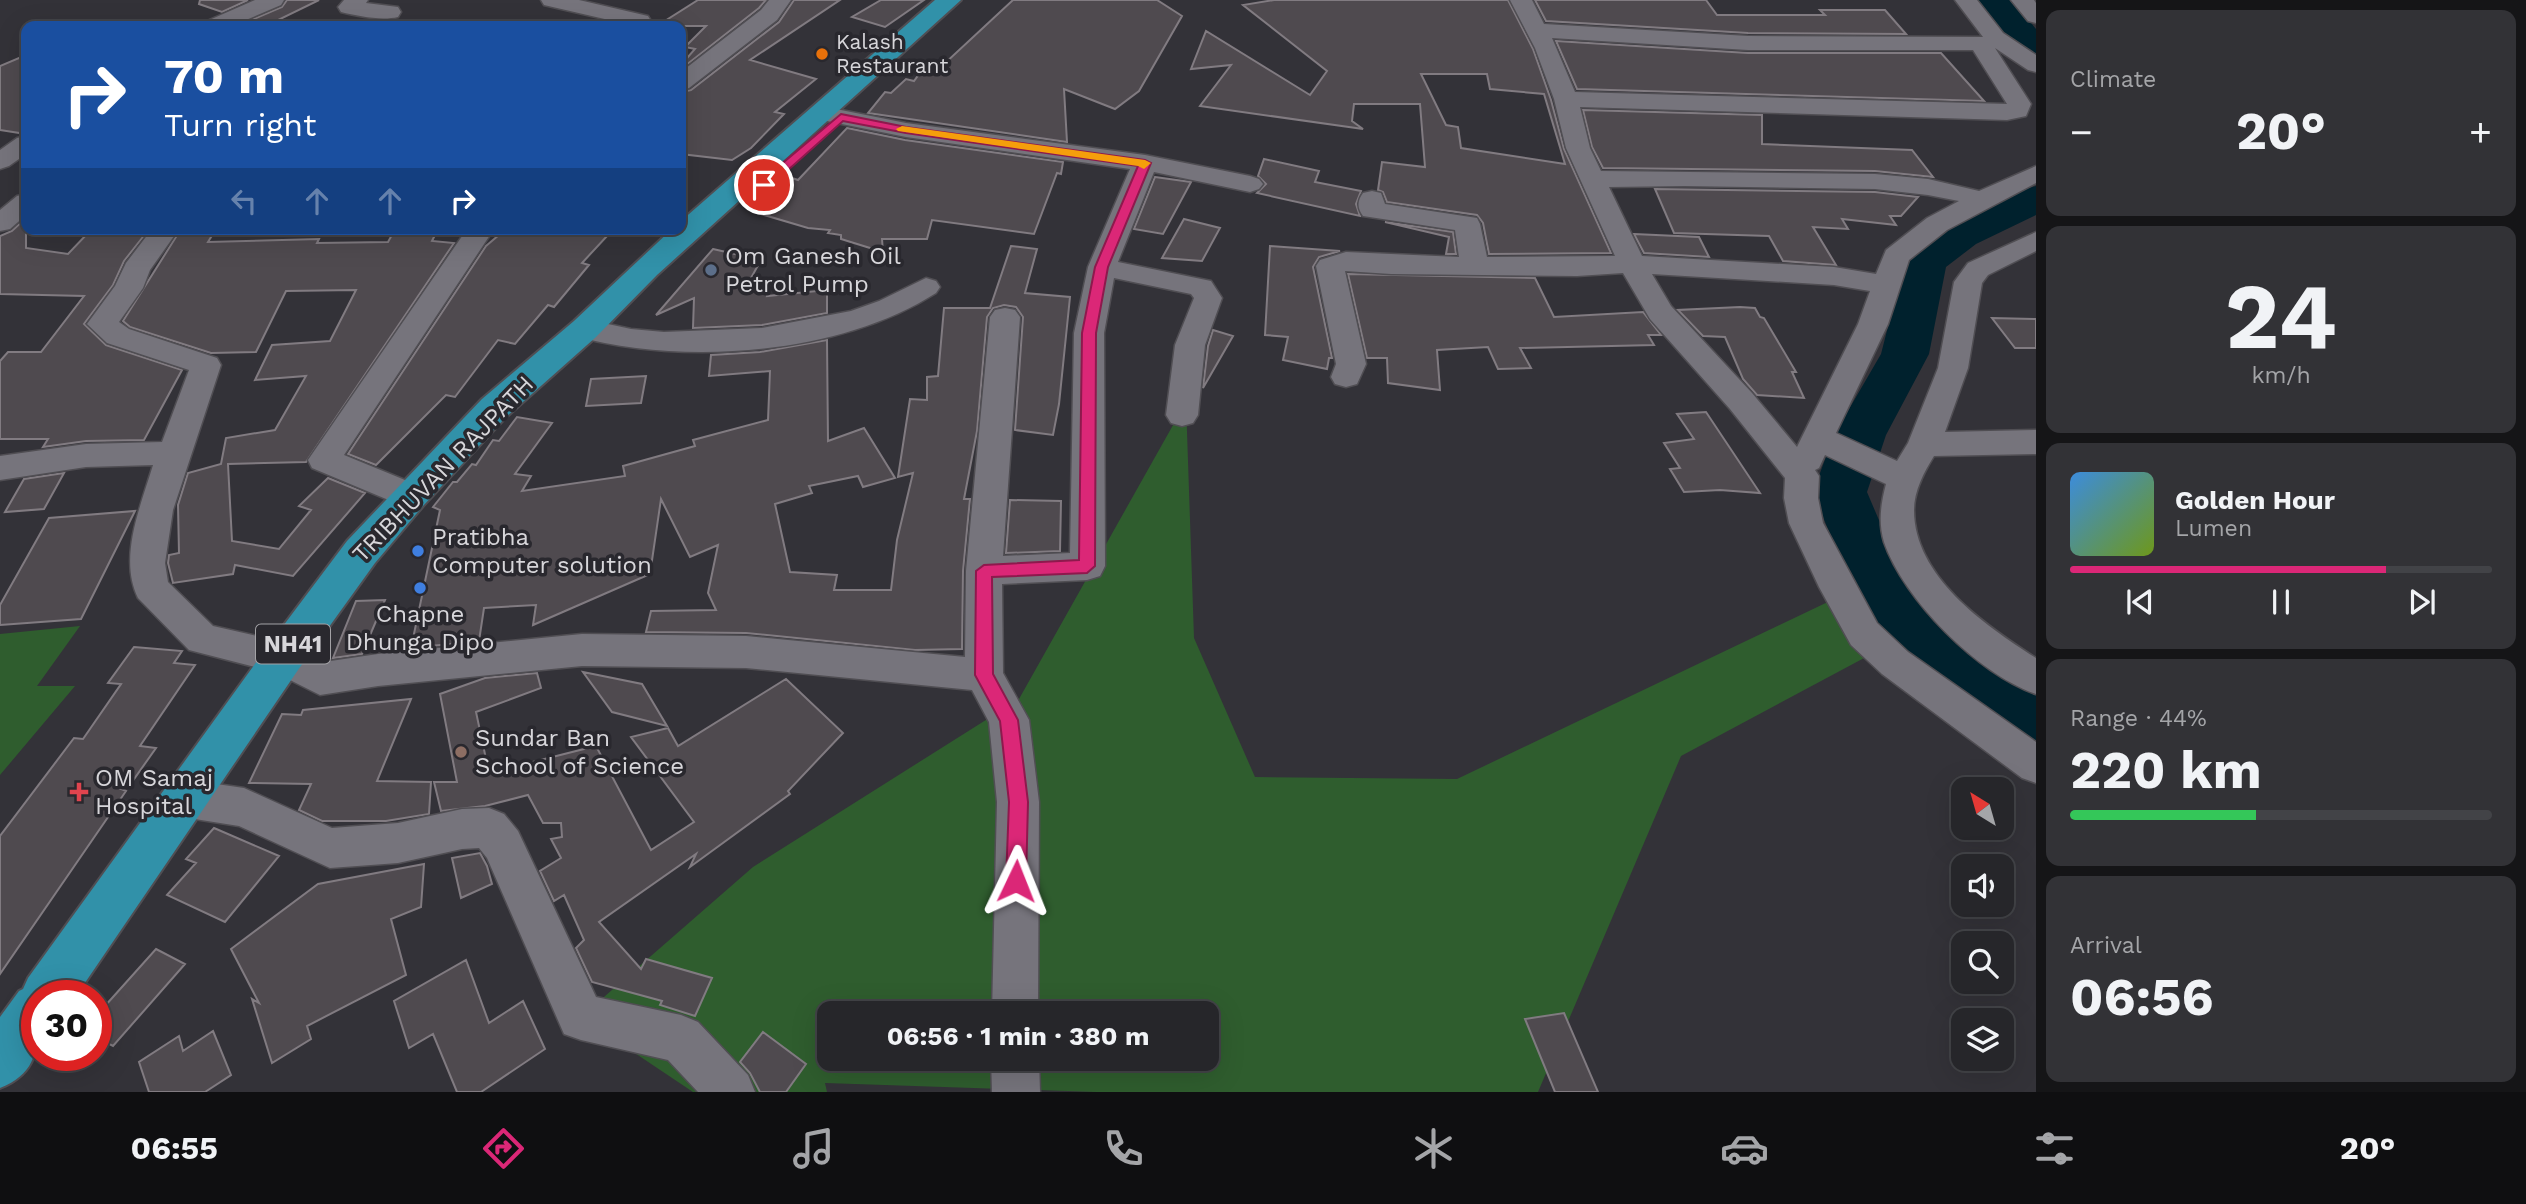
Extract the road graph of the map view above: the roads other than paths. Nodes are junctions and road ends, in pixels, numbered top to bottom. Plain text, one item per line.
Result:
1 (273, 0) edge
2 (357, 0) edge
3 (552, 0) edge
4 (780, 0) edge
5 (949, 0) edge
6 (971, 0) edge
7 (1521, 0) edge
8 (1966, 0) edge
9 (2022, 0) edge
10 (390, 12) dead end
11 (2036, 16) edge
12 (226, 21) edge
13 (640, 21) dead end
14 (1537, 30) junction
15 (1988, 41) junction
16 (2036, 65) edge
17 (686, 79) edge
18 (1566, 99) junction
19 (831, 115) junction
20 (21, 147) edge
21 (0, 161) edge
22 (1145, 163) junction
23 (2036, 174) edge
24 (1591, 179) junction
25 (1250, 184) dead end
26 (1372, 199) dead end
27 (1981, 200) junction
28 (21, 206) edge
29 (0, 223) edge
30 (162, 235) edge
31 (477, 235) edge
32 (2036, 240) edge
33 (1632, 264) junction
34 (1475, 266) junction
35 (1101, 267) junction
36 (1886, 285) junction
37 (926, 287) dead end
38 (1004, 317) dead end
39 (585, 329) junction
40 (1346, 377) dead end
41 (1182, 415) dead end
42 (1825, 442) junction
43 (2036, 442) edge
44 (1924, 444) junction
45 (173, 455) junction
46 (0, 468) edge
47 (1893, 473) junction
48 (1802, 476) junction
49 (410, 496) junction
50 (984, 571) junction
51 (283, 658) junction
52 (984, 675) junction
53 (2036, 678) edge
54 (2036, 765) edge
55 (183, 798) junction
56 (57, 980) edge
57 (1015, 1001) edge
58 (21, 1032) edge
59 (0, 1062) edge
60 (1015, 1071) edge
61 (731, 1092) edge
62 (1016, 1092) edge

1 - 12 street
2 - 10 street
3 - 13 street
4 - 17 street
5 - 19 highway, TRIBHUVAN RAJPATH / NH41
6 - 19 highway, TRIBHUVAN RAJPATH / NH41
7 - 14 street
8 - 15 street
9 - 11 street
14 - 15 street
14 - 18 street
15 - 16 street
15 - 18 street
18 - 24 street
19 - 22 street
19 - 39 highway, TRIBHUVAN RAJPATH / NH41
20 - 21 street
22 - 25 street
22 - 35 street
23 - 27 street
24 - 27 street
24 - 33 street
26 - 34 street
27 - 36 street
28 - 29 street
30 - 45 street
31 - 49 street
32 - 44 street
33 - 34 street
33 - 36 street
33 - 48 street
34 - 40 street
35 - 41 street
35 - 50 street
36 - 42 street
37 - 39 street
38 - 50 street
39 - 49 highway, TRIBHUVAN RAJPATH / NH41
42 - 47 street
42 - 48 street
43 - 44 street
44 - 47 street
45 - 46 street
45 - 51 street
47 - 53 street
48 - 54 street
49 - 51 highway, TRIBHUVAN RAJPATH / NH41
50 - 52 street
51 - 52 street
51 - 55 highway, TRIBHUVAN RAJPATH / NH41
52 - 57 street
55 - 56 highway, TRIBHUVAN RAJPATH / NH41
55 - 61 street
58 - 59 highway
60 - 62 street

